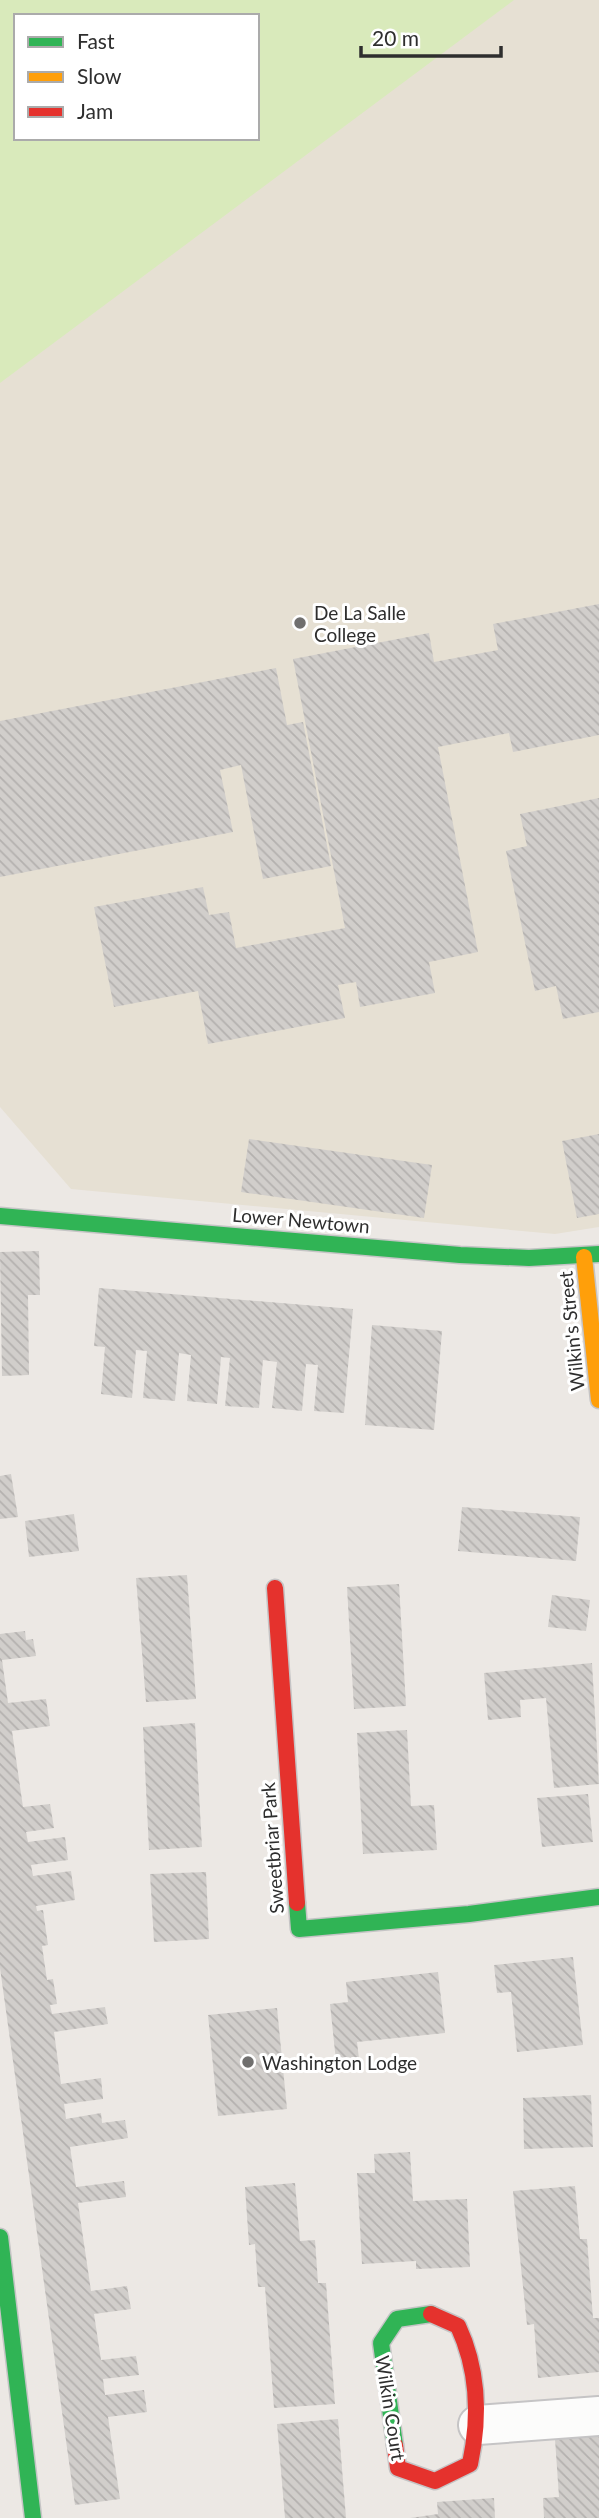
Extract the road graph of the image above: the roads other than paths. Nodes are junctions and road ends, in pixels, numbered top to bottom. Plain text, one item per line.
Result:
1 (0, 1216) edge
2 (592, 1256) edge
3 (599, 1400) edge
4 (275, 1588) dead end
5 (599, 1898) edge
6 (0, 2237) edge
7 (599, 2416) edge
8 (478, 2425) junction
9 (33, 2518) edge

1 - 2 street, Lower Newtown
2 - 3 street, Wilkin's Street
4 - 5 street, Sweetbriar Park
6 - 9 street
7 - 8 street
8 - 8 street, Wilkin Court

